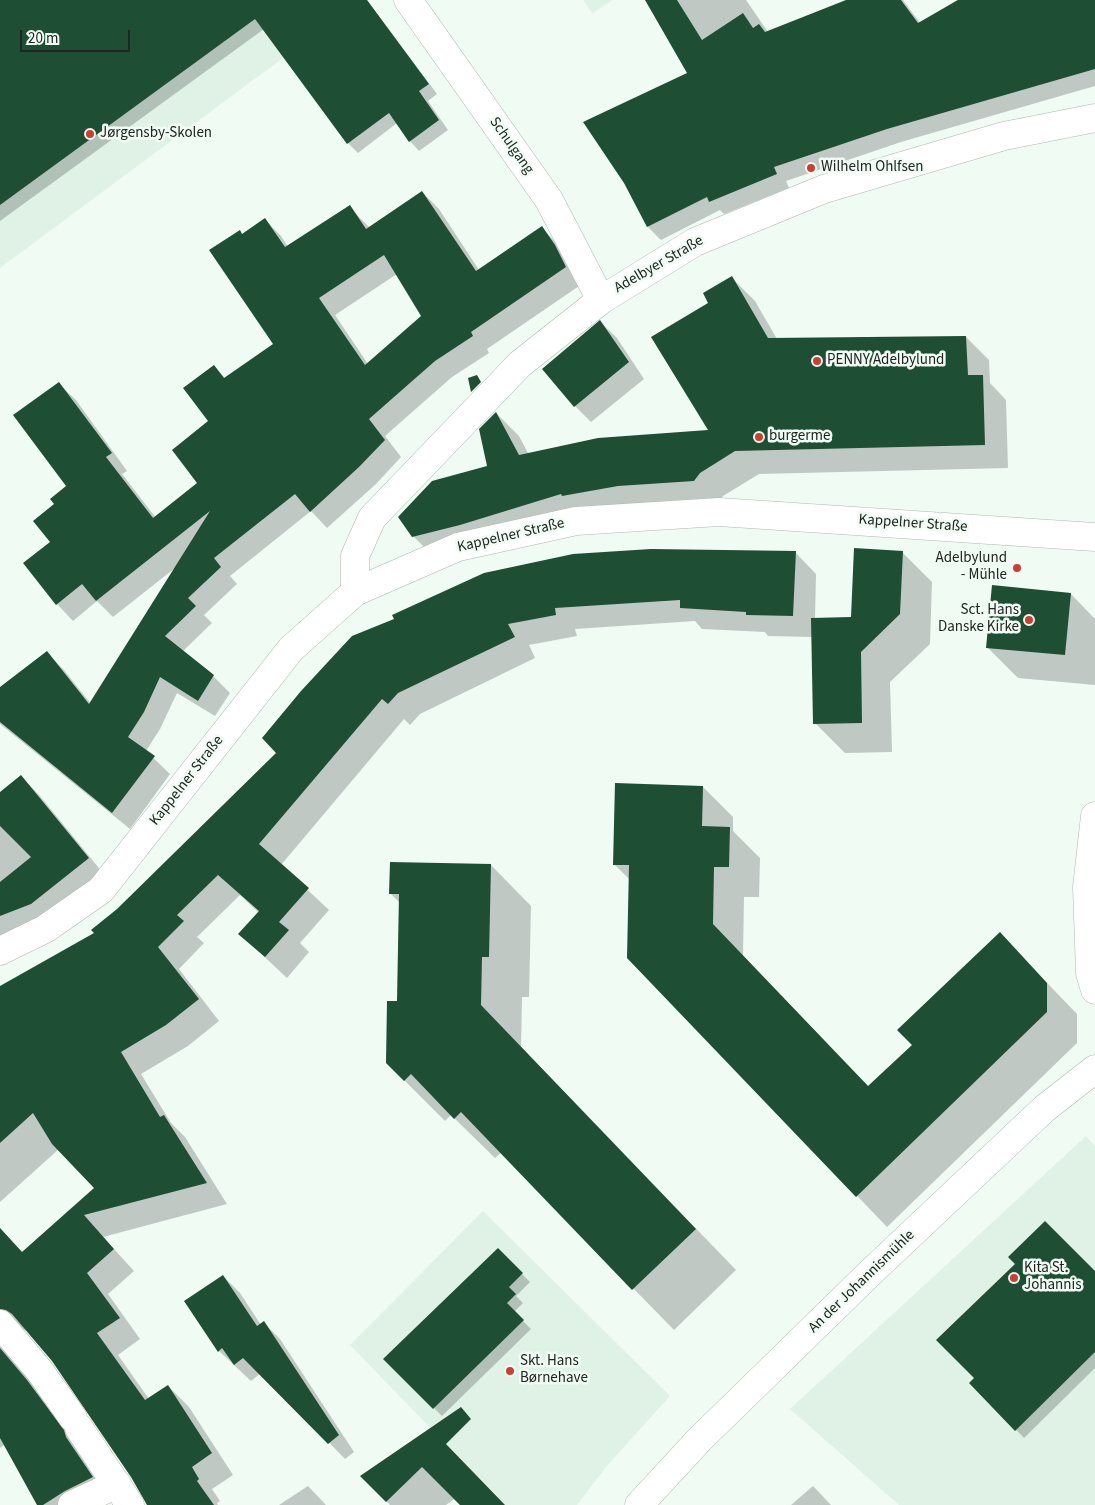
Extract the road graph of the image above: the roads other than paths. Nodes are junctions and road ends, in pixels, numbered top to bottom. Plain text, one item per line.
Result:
1 (408, 0) edge
2 (1095, 118) edge
3 (601, 300) junction
4 (1095, 537) edge
5 (355, 592) junction
6 (1095, 816) edge
7 (0, 951) edge
8 (1095, 990) edge
9 (1095, 1069) edge
10 (0, 1324) edge
11 (123, 1494) edge
12 (72, 1505) edge
13 (639, 1505) edge

1 - 3 street, Schulgang
2 - 3 street, Adelbyer Straße
3 - 5 street, Adelbyer Straße
4 - 5 street, Kappelner Straße
5 - 7 street, Kappelner Straße
6 - 8 street
9 - 13 street, An der Johannismühle
10 - 11 street
11 - 12 street

